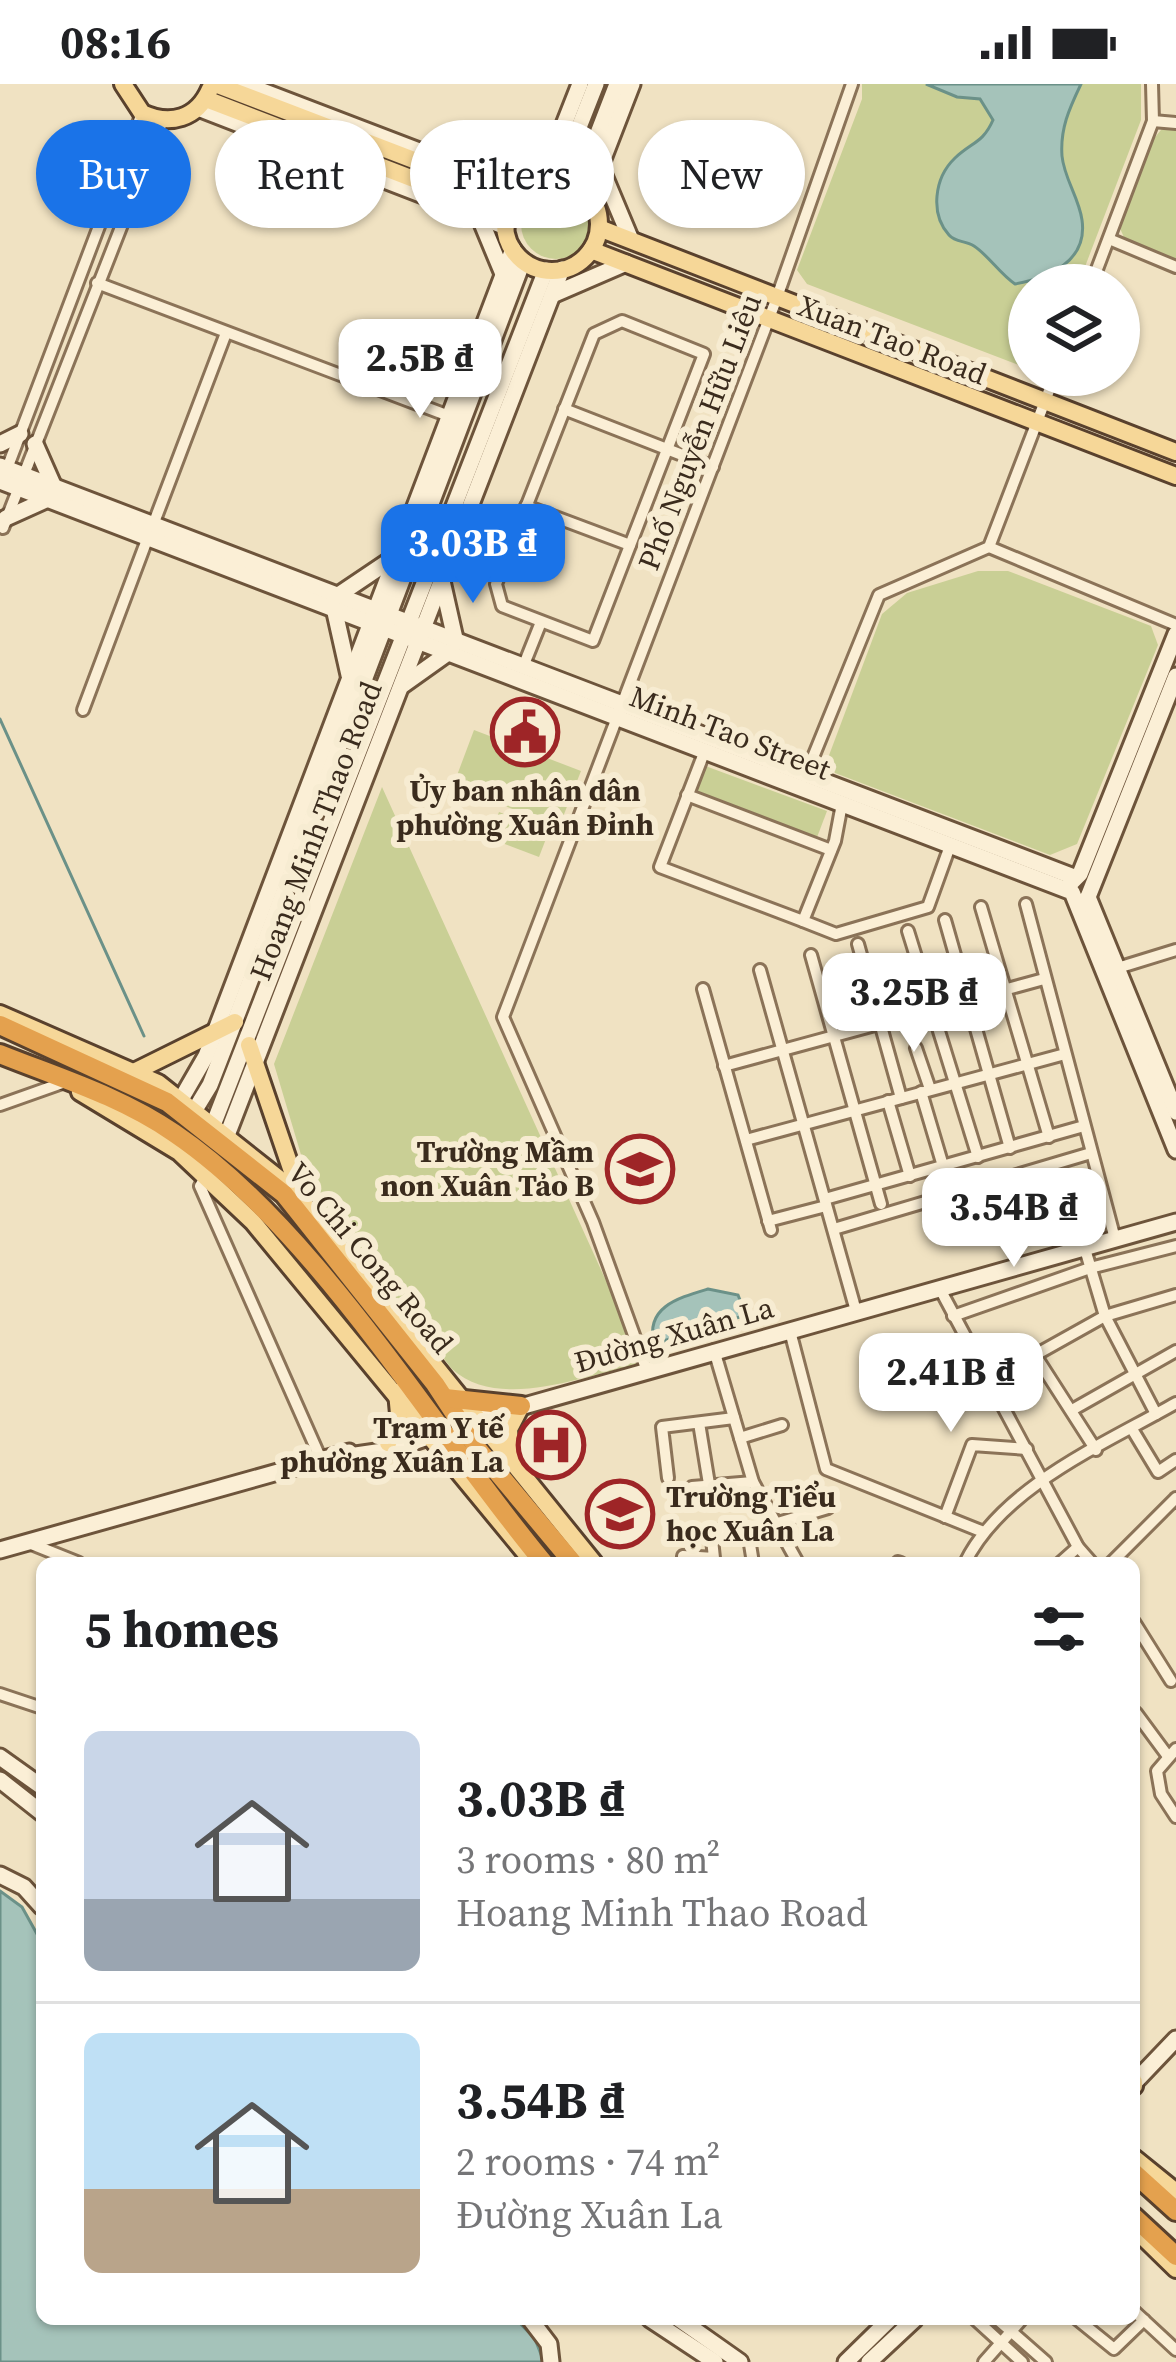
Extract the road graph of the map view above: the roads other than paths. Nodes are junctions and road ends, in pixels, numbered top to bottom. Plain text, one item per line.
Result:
1 (123, 84) edge
2 (244, 84) edge
3 (580, 84) edge
4 (596, 84) edge
5 (617, 84) edge
6 (632, 84) edge
7 (852, 84) edge
8 (1152, 84) edge
9 (208, 94) edge
10 (142, 113) junction
11 (163, 120) joint
12 (566, 120) edge
13 (579, 120) edge
14 (606, 120) edge
15 (1153, 121) junction
16 (1176, 122) edge
17 (614, 132) edge
18 (410, 147) edge
19 (410, 170) edge
20 (410, 185) edge
21 (614, 197) edge
22 (119, 228) edge
23 (483, 228) edge
24 (515, 228) edge
25 (599, 228) joint
26 (1109, 239) junction
27 (632, 240) junction
28 (591, 250) junction
29 (518, 255) junction
30 (626, 263) junction
31 (1099, 264) edge
32 (1176, 267) edge
33 (554, 270) junction
34 (503, 274) junction
35 (97, 283) junction
36 (553, 295) junction
37 (776, 300) junction
38 (769, 320) junction
39 (226, 333) junction
40 (1048, 396) edge
41 (1046, 402) junction
42 (564, 409) junction
43 (448, 416) junction
44 (1037, 424) junction
45 (28, 439) junction
46 (0, 444) edge
47 (667, 449) junction
48 (1176, 452) edge
49 (713, 467) junction
50 (1176, 476) edge
51 (7, 478) edge
52 (429, 484) junction
53 (51, 493) junction
54 (526, 506) junction
55 (4, 523) edge
56 (150, 531) junction
57 (630, 545) junction
58 (989, 547) junction
59 (392, 560) junction
60 (435, 578) junction
61 (333, 603) junction
62 (377, 616) junction
63 (541, 622) junction
64 (416, 627) junction
65 (1176, 629) edge
66 (452, 648) junction
67 (524, 667) junction
68 (1176, 676) edge
69 (356, 681) junction
70 (400, 687) junction
71 (83, 710) dead end
72 (620, 712) junction
73 (704, 752) junction
74 (805, 777) junction
75 (357, 778) junction
76 (687, 795) junction
77 (842, 804) junction
78 (950, 846) junction
79 (831, 850) junction
80 (1081, 886) junction
81 (1026, 904) dead end
82 (981, 907) dead end
83 (945, 920) dead end
84 (803, 921) junction
85 (908, 932) dead end
86 (858, 944) dead end
87 (1176, 950) edge
88 (811, 955) dead end
89 (760, 970) dead end
90 (1109, 971) junction
91 (1044, 979) junction
92 (703, 989) dead end
93 (1005, 989) junction
94 (968, 1000) junction
95 (932, 1010) junction
96 (0, 1014) edge
97 (235, 1022) junction
98 (882, 1024) junction
99 (0, 1025) edge
100 (215, 1030) junction
101 (834, 1037) junction
102 (249, 1045) junction
103 (916, 1048) dead end
104 (783, 1052) junction
105 (0, 1054) edge
106 (1065, 1054) junction
107 (256, 1064) junction
108 (1028, 1065) junction
109 (724, 1066) junction
110 (991, 1074) junction
111 (66, 1081) junction
112 (145, 1081) junction
113 (957, 1082) junction
114 (926, 1091) junction
115 (895, 1100) junction
116 (0, 1105) edge
117 (186, 1108) junction
118 (856, 1111) junction
119 (1176, 1112) edge
120 (804, 1126) junction
121 (1084, 1126) junction
122 (219, 1133) junction
123 (1049, 1137) junction
124 (746, 1140) junction
125 (1010, 1148) junction
126 (1176, 1150) edge
127 (1091, 1153) junction
128 (977, 1157) junction
129 (944, 1166) junction
130 (261, 1174) junction
131 (910, 1176) junction
132 (204, 1181) junction
133 (875, 1185) junction
134 (297, 1195) junction
135 (825, 1203) junction
136 (881, 1204) dead end
137 (1176, 1222) edge
138 (833, 1229) junction
139 (1115, 1239) junction
140 (1176, 1246) edge
141 (1084, 1249) junction
142 (1090, 1268) junction
143 (940, 1288) junction
144 (1176, 1294) edge
145 (856, 1311) junction
146 (953, 1316) junction
147 (1105, 1316) junction
148 (790, 1331) junction
149 (714, 1350) junction
150 (1176, 1351) edge
151 (1035, 1355) junction
152 (425, 1365) junction
153 (647, 1371) junction
154 (1138, 1372) junction
155 (987, 1382) junction
156 (397, 1391) junction
157 (452, 1399) junction
158 (1176, 1403) edge
159 (521, 1406) junction
160 (1072, 1410) junction
161 (1156, 1414) junction
162 (418, 1417) joint
163 (734, 1418) junction
164 (699, 1423) junction
165 (782, 1425) dead end
166 (453, 1428) junction
167 (1132, 1429) junction
168 (490, 1438) joint
169 (740, 1438) junction
170 (392, 1444) junction
171 (1027, 1449) junction
172 (1096, 1450) junction
173 (1176, 1460) edge
174 (323, 1464) junction
175 (512, 1469) junction
176 (465, 1471) junction
177 (668, 1478) dead end
178 (1045, 1480) junction
179 (753, 1482) junction
180 (709, 1484) junction
181 (692, 1487) dead end
182 (1176, 1498) edge
183 (828, 1508) dead end
184 (945, 1517) junction
185 (772, 1522) junction
186 (981, 1531) junction
187 (748, 1532) junction
188 (29, 1543) junction
189 (1078, 1547) junction
190 (0, 1550) edge
191 (64, 1557) edge
192 (529, 1557) edge
193 (539, 1557) edge
194 (568, 1557) edge
195 (588, 1557) edge
196 (714, 1557) edge
197 (751, 1557) edge
198 (794, 1557) edge
199 (968, 1557) edge
200 (1067, 1557) edge
201 (1087, 1557) edge
202 (1117, 1557) edge
203 (1140, 1632) edge
204 (1171, 1681) dead end
205 (0, 1694) edge
206 (36, 1706) edge
207 (1140, 1717) edge
208 (1172, 1752) edge
209 (0, 1756) edge
210 (0, 1780) edge
211 (36, 1783) edge
212 (36, 1808) edge
213 (1176, 1817) edge
214 (0, 1875) edge
215 (36, 1900) edge
216 (1176, 2039) edge
217 (1140, 2077) edge
218 (1140, 2164) edge
219 (1140, 2166) edge
220 (1176, 2192) edge
221 (1176, 2211) edge
222 (1140, 2223) edge
223 (1140, 2234) edge
224 (1176, 2256) edge
225 (1176, 2269) edge
226 (1140, 2316) edge
227 (535, 2325) edge
228 (675, 2325) edge
229 (677, 2325) edge
230 (884, 2325) edge
231 (909, 2325) edge
232 (982, 2325) edge
233 (1003, 2325) edge
234 (1017, 2325) edge
235 (1084, 2325) edge
236 (1132, 2325) edge
237 (1011, 2332) junction
238 (1001, 2343) junction
239 (1176, 2350) edge
240 (551, 2362) edge
241 (715, 2362) edge
242 (740, 2362) edge
243 (845, 2362) edge
244 (869, 2362) edge
245 (984, 2362) edge
246 (1022, 2362) edge
247 (1046, 2362) edge

1 - 10 main road
2 - 18 main road
3 - 12 main road
4 - 13 main road
5 - 14 main road
6 - 17 main road
7 - 37 street, Phố Nguyễn Hữu Liêu
8 - 15 street
9 - 11 main road
9 - 19 main road
9 - 20 main road
10 - 11 main road
10 - 45 street
15 - 16 street
15 - 26 street
21 - 27 main road
22 - 35 street
23 - 34 main road
24 - 29 main road
25 - 27 main road, Xuan Tao Road
25 - 28 main road
26 - 31 street
26 - 32 street
27 - 37 main road, Xuan Tao Road
28 - 30 main road, Xuan Tao Road
28 - 33 main road
29 - 33 main road
29 - 34 main road, Hoang Minh Thao Road
29 - 52 main road, Hoang Minh Thao Road
30 - 36 main road
30 - 38 main road, Xuan Tao Road
33 - 36 main road, Hoang Minh Thao Road
33 - 60 main road, Hoang Minh Thao Road
34 - 43 main road, Hoang Minh Thao Road
35 - 39 street
35 - 45 street
36 - 60 main road, Hoang Minh Thao Road
37 - 38 street, Phố Nguyễn Hữu Liêu
37 - 41 main road, Xuan Tao Road
38 - 44 main road, Xuan Tao Road
38 - 49 street, Phố Nguyễn Hữu Liêu
39 - 43 street
39 - 56 street
40 - 41 street
41 - 44 street
41 - 48 main road, Xuan Tao Road
42 - 47 street
42 - 47 street
42 - 54 street
43 - 52 main road, Hoang Minh Thao Road
44 - 50 main road, Xuan Tao Road
44 - 58 street
45 - 46 main road
45 - 51 street
45 - 53 main road
47 - 49 street
47 - 57 street
49 - 72 street, Phố Nguyễn Hữu Liêu
51 - 53 main road
51 - 55 street
52 - 59 main road, Hoang Minh Thao Road
52 - 62 main road, Hoang Minh Thao Road
53 - 55 main road
53 - 56 main road
54 - 57 street
54 - 63 street
56 - 61 main road
56 - 71 street
57 - 63 street
58 - 65 street
58 - 74 street
59 - 61 main road
59 - 62 main road, Hoang Minh Thao Road
60 - 64 main road, Hoang Minh Thao Road
60 - 66 main road
61 - 62 main road
61 - 69 main road
62 - 64 main road, Minh Tao Street
62 - 66 main road, Minh Tao Street
62 - 69 main road, Hoang Minh Thao Road
63 - 67 street
64 - 66 main road, Minh Tao Street
64 - 70 main road, Hoang Minh Thao Road
64 - 75 main road, Hoang Minh Thao Road
65 - 80 main road
66 - 67 main road, Minh Tao Street
66 - 70 main road
66 - 72 main road, Minh Tao Street
67 - 72 main road, Minh Tao Street
68 - 80 main road
69 - 97 main road, Hoang Minh Thao Road
69 - 100 main road, Hoang Minh Thao Road
70 - 75 main road, Hoang Minh Thao Road
72 - 73 main road, Minh Tao Street
72 - 74 main road, Minh Tao Street
72 - 153 street, Phố Nguyễn Hữu Liêu
73 - 76 street
73 - 77 main road, Minh Tao Street
74 - 80 main road, Minh Tao Street
75 - 102 main road, Hoang Minh Thao Road
75 - 107 main road, Hoang Minh Thao Road
76 - 79 street
76 - 84 street
77 - 78 main road, Minh Tao Street
77 - 79 street
78 - 80 main road, Minh Tao Street
78 - 84 street
79 - 84 street
80 - 90 main road
81 - 91 street
82 - 93 street
83 - 94 street
85 - 95 street
86 - 98 street
87 - 90 street
88 - 101 street
89 - 104 street
90 - 119 main road
90 - 126 main road
91 - 93 street
91 - 106 street
92 - 109 street
93 - 94 street
93 - 108 street
94 - 95 street
94 - 110 street
95 - 98 street
95 - 113 street
96 - 112 main road
97 - 100 main road
97 - 117 main road, Hoang Minh Thao Road
98 - 101 street
98 - 115 street
99 - 112 highway, Vo Chi Cong Road
100 - 112 main road
100 - 117 main road, Hoang Minh Thao Road
101 - 104 street
101 - 118 street
102 - 107 main road
102 - 122 main road, Hoang Minh Thao Road
103 - 114 street
104 - 109 street
104 - 120 street
105 - 111 highway, Vo Chi Cong Road
106 - 108 street
106 - 121 street
107 - 122 main road, Hoang Minh Thao Road
107 - 134 main road
108 - 110 street
108 - 123 street
109 - 124 street
110 - 113 street
110 - 125 street
111 - 116 street
111 - 132 main road, Vo Chi Cong Road
111 - 166 highway, Vo Chi Cong Road
112 - 117 highway, Vo Chi Cong Road
113 - 114 street
113 - 128 street
114 - 115 street
114 - 129 street
115 - 118 street
115 - 131 street
117 - 122 highway, Vo Chi Cong Road
118 - 120 street
118 - 133 street
120 - 124 street
120 - 135 street
121 - 123 street
121 - 127 street
122 - 130 highway, Vo Chi Cong Road
122 - 134 main road, Vo Chi Cong Road
123 - 125 street
124 - 135 street
125 - 128 street
127 - 138 street
127 - 139 street
128 - 129 street
129 - 131 street
130 - 134 highway
130 - 152 highway, Vo Chi Cong Road
131 - 133 street
132 - 156 main road, Vo Chi Cong Road
132 - 174 street
133 - 135 street
133 - 136 street
134 - 152 main road, Vo Chi Cong Road
135 - 138 street
137 - 139 main road, Đường Xuân La
138 - 145 street
139 - 141 main road, Đường Xuân La
140 - 142 street
141 - 142 street
141 - 143 main road, Đường Xuân La
142 - 146 street
142 - 147 street
143 - 145 main road, Đường Xuân La
143 - 146 street
144 - 147 street
145 - 148 main road, Đường Xuân La
146 - 155 street
147 - 151 street
147 - 154 street
148 - 149 main road, Đường Xuân La
148 - 184 street
149 - 153 main road, Đường Xuân La
149 - 163 street
150 - 154 street
151 - 155 street
151 - 160 street
152 - 157 highway, Vo Chi Cong Road
153 - 159 main road, Đường Xuân La
154 - 160 street
154 - 161 street
155 - 171 street
156 - 162 main road, Vo Chi Cong Road
156 - 170 main road
157 - 159 highway
157 - 166 highway, Vo Chi Cong Road
158 - 161 street
159 - 166 main road, Đường Xuân La
159 - 175 main road
160 - 172 street
161 - 167 street
162 - 166 highway
163 - 164 street
163 - 169 street
164 - 177 street
164 - 180 street
165 - 169 street
166 - 168 highway
166 - 170 main road, Đường Xuân La
166 - 176 highway, Vo Chi Cong Road
166 - 194 highway, Vo Chi Cong Road
167 - 172 street
167 - 173 street
168 - 175 main road
169 - 179 street
170 - 174 main road, Đường Xuân La
171 - 178 street
171 - 184 street
172 - 178 street
174 - 188 main road, Đường Xuân La
175 - 195 main road
176 - 192 main road, Vo Chi Cong Road
176 - 193 highway, Vo Chi Cong Road
178 - 186 street
178 - 189 street
179 - 180 street
179 - 185 street
180 - 181 street
182 - 202 street
183 - 185 street
184 - 186 street
185 - 187 street
185 - 198 street
186 - 199 street
187 - 196 street
187 - 197 street
188 - 190 main road, Đường Xuân La
188 - 191 street
189 - 200 street
189 - 201 street
203 - 204 street
205 - 206 street
207 - 208 street
208 - 213 street
209 - 211 main road
210 - 212 main road
214 - 215 main road
216 - 217 main road
218 - 220 main road
219 - 221 highway
222 - 224 highway
223 - 225 main road
226 - 239 street
227 - 240 main road
228 - 241 main road
229 - 242 main road
230 - 243 main road
231 - 244 main road
232 - 238 street
233 - 237 street
234 - 237 street
235 - 236 street
237 - 238 street
237 - 247 street
238 - 245 street
238 - 246 street

